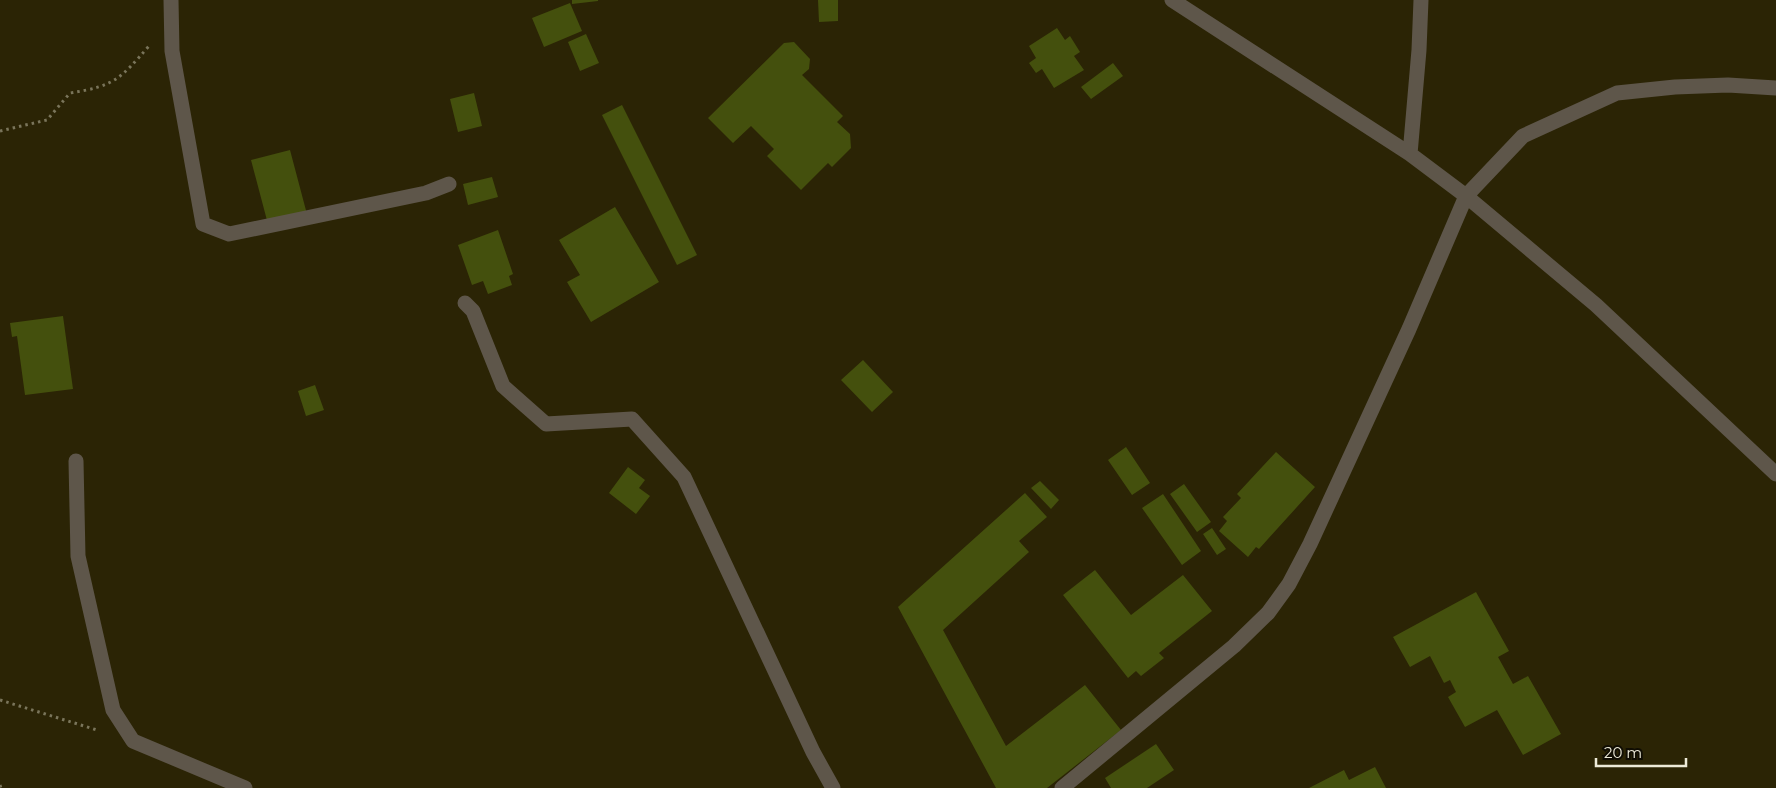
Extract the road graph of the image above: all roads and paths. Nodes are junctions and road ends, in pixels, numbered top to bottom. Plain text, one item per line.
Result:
1 (1172, 0) edge
2 (1421, 0) edge
3 (171, 3) edge
4 (1776, 88) edge
5 (0, 131) edge
6 (1410, 154) junction
7 (449, 184) dead end
8 (1466, 196) junction
9 (465, 303) dead end
10 (76, 461) dead end
11 (1776, 474) edge
12 (0, 700) edge
13 (133, 742) junction
14 (245, 788) edge
15 (833, 788) edge
16 (1062, 788) edge

1 - 6 street
2 - 6 street
3 - 5 path
3 - 7 street
4 - 8 street
6 - 8 street
8 - 11 street
8 - 16 street
9 - 15 street
10 - 13 street
12 - 13 path
13 - 14 street

